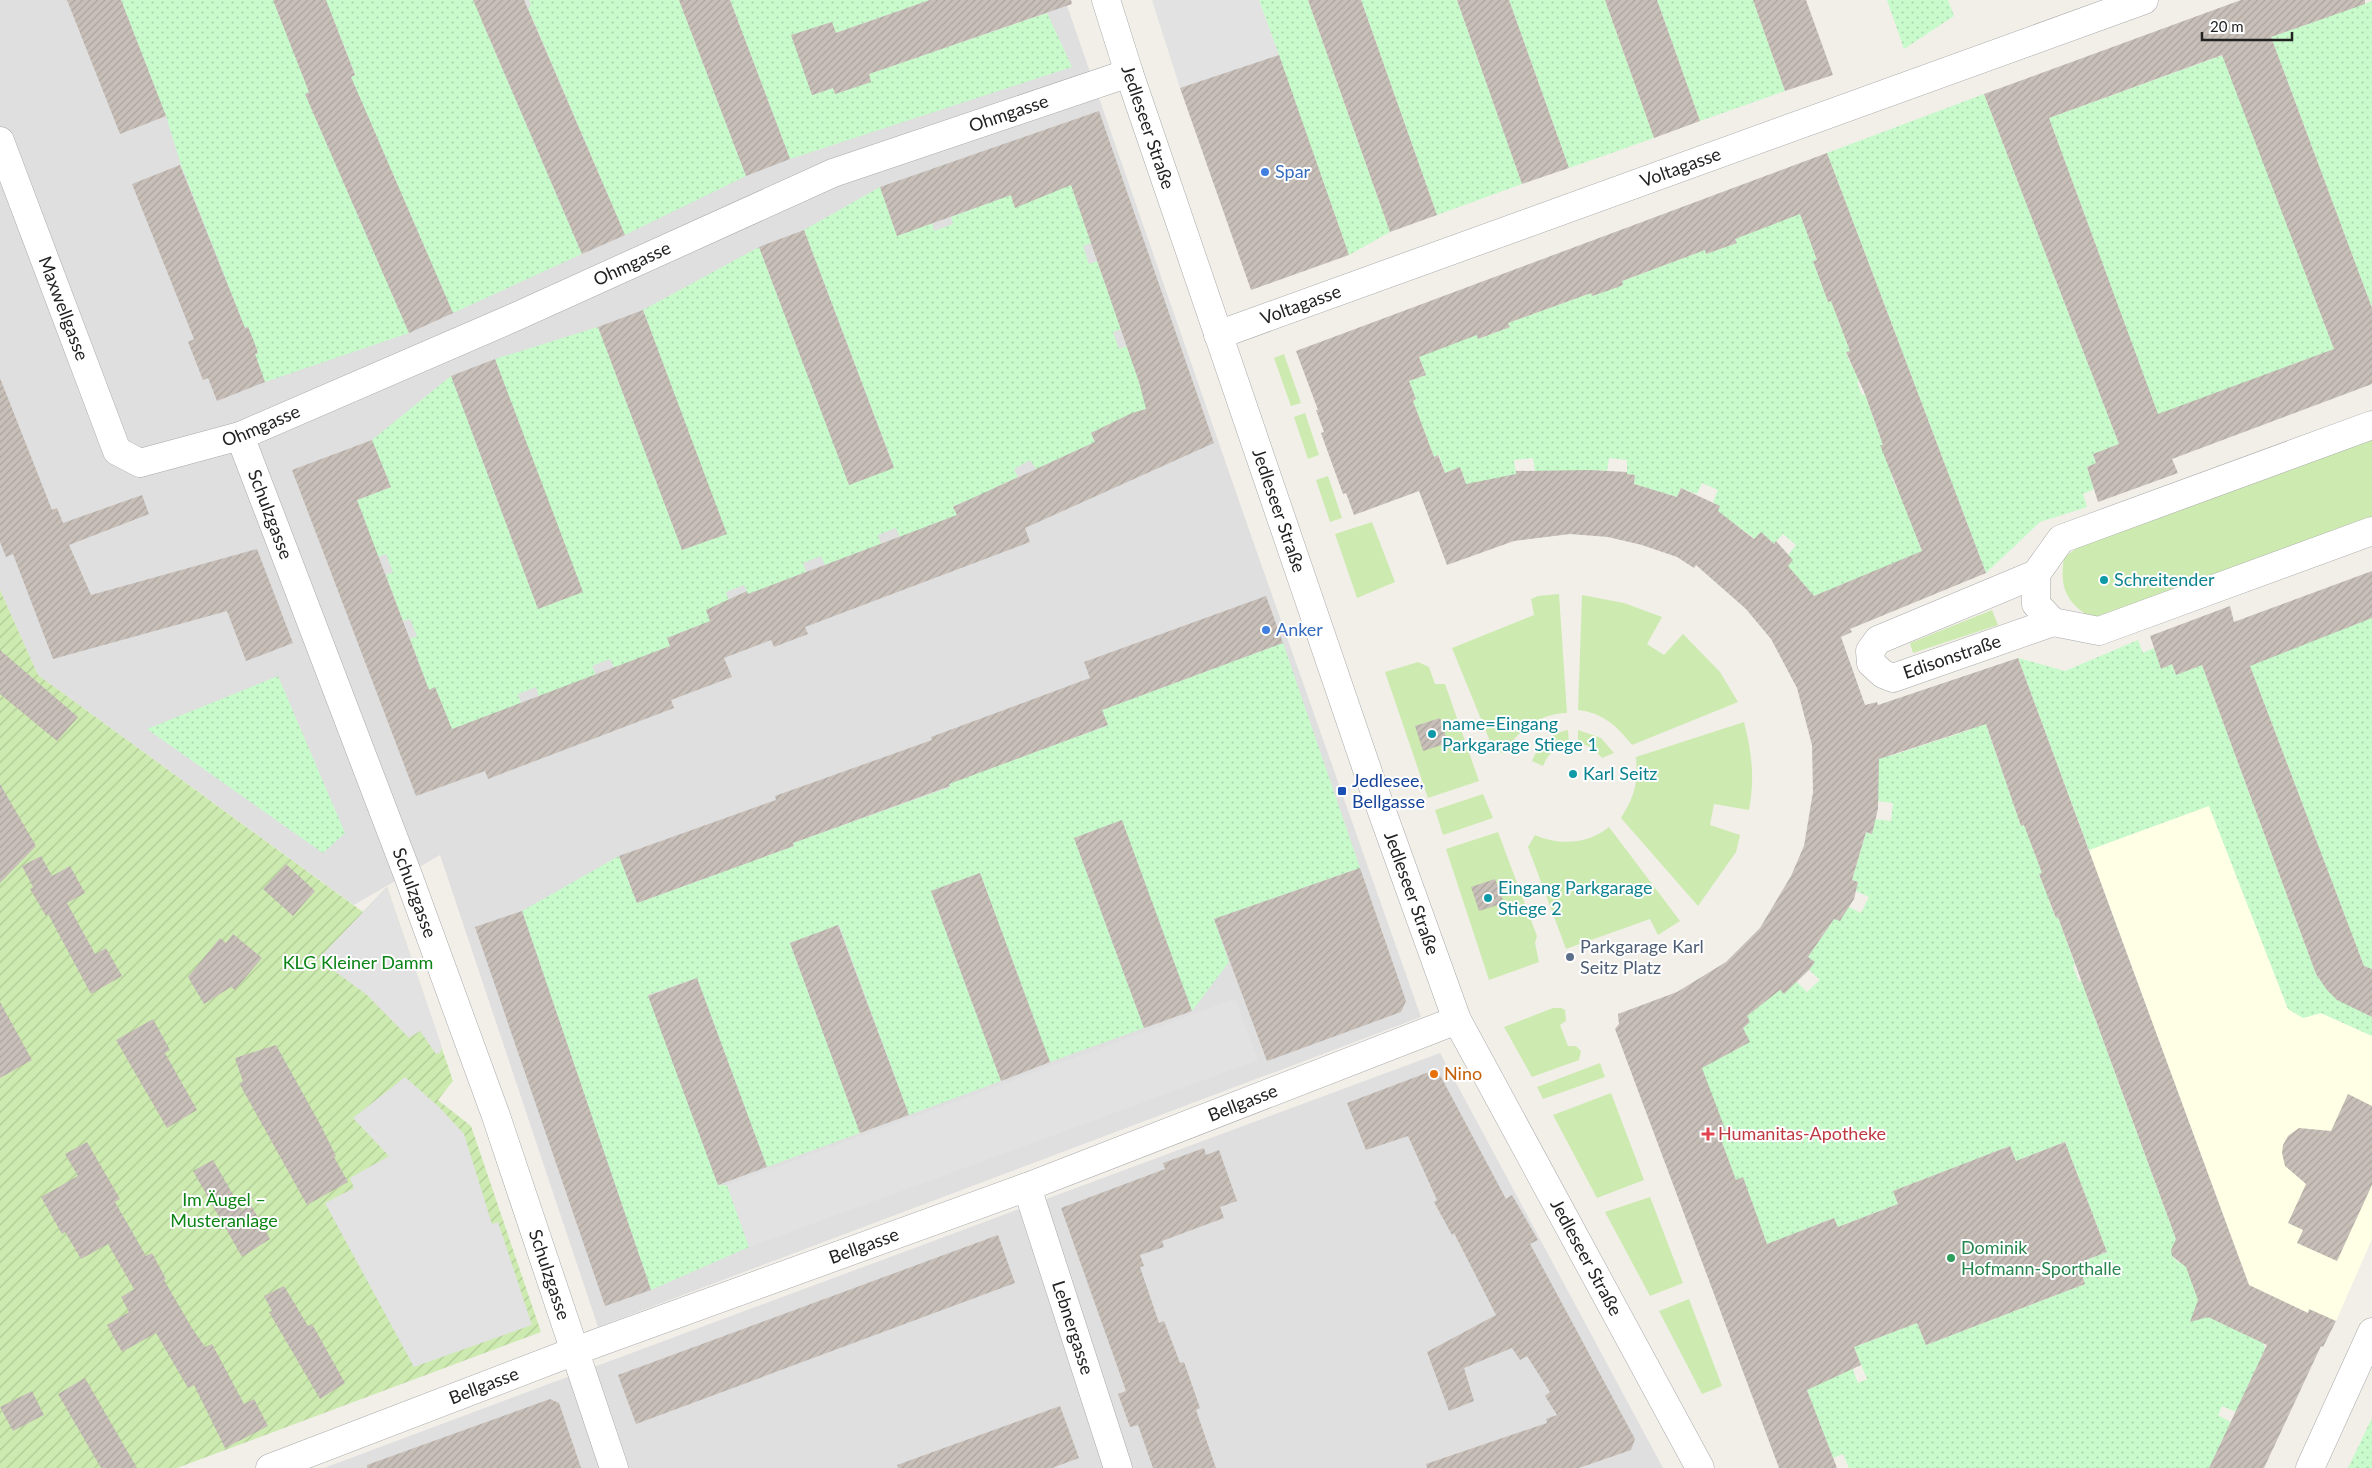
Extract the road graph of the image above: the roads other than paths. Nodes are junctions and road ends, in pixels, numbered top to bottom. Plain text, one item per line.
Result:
1 (1106, 0) edge
2 (2144, 0) edge
3 (2104, 7) edge
4 (1129, 73) junction
5 (0, 141) edge
6 (1218, 336) junction
7 (2372, 425) edge
8 (240, 436) junction
9 (140, 463) joint
10 (2372, 531) edge
11 (2036, 574) junction
12 (2053, 622) junction
13 (1457, 1020) junction
14 (1027, 1187) junction
15 (2372, 1332) edge
16 (575, 1351) junction
17 (1695, 1467) edge
18 (270, 1468) edge
19 (614, 1468) edge
20 (1118, 1468) edge
21 (2310, 1468) edge

1 - 4 street, Jedleseer Straße
2 - 3 street, Voltagasse
3 - 6 street, Voltagasse
4 - 6 street, Jedleseer Straße
4 - 8 street, Ohmgasse
5 - 9 street, Maxwellgasse
6 - 13 street, Jedleseer Straße
7 - 11 street
8 - 9 street, Ohmgasse
8 - 16 street, Schulzgasse
10 - 12 street
11 - 12 street
11 - 12 street, Edisonstraße
13 - 14 street, Bellgasse
13 - 17 street, Jedleseer Straße
14 - 16 street, Bellgasse
14 - 20 street, Lebnergasse
15 - 21 street
16 - 18 street, Bellgasse
16 - 19 street, Schulzgasse

